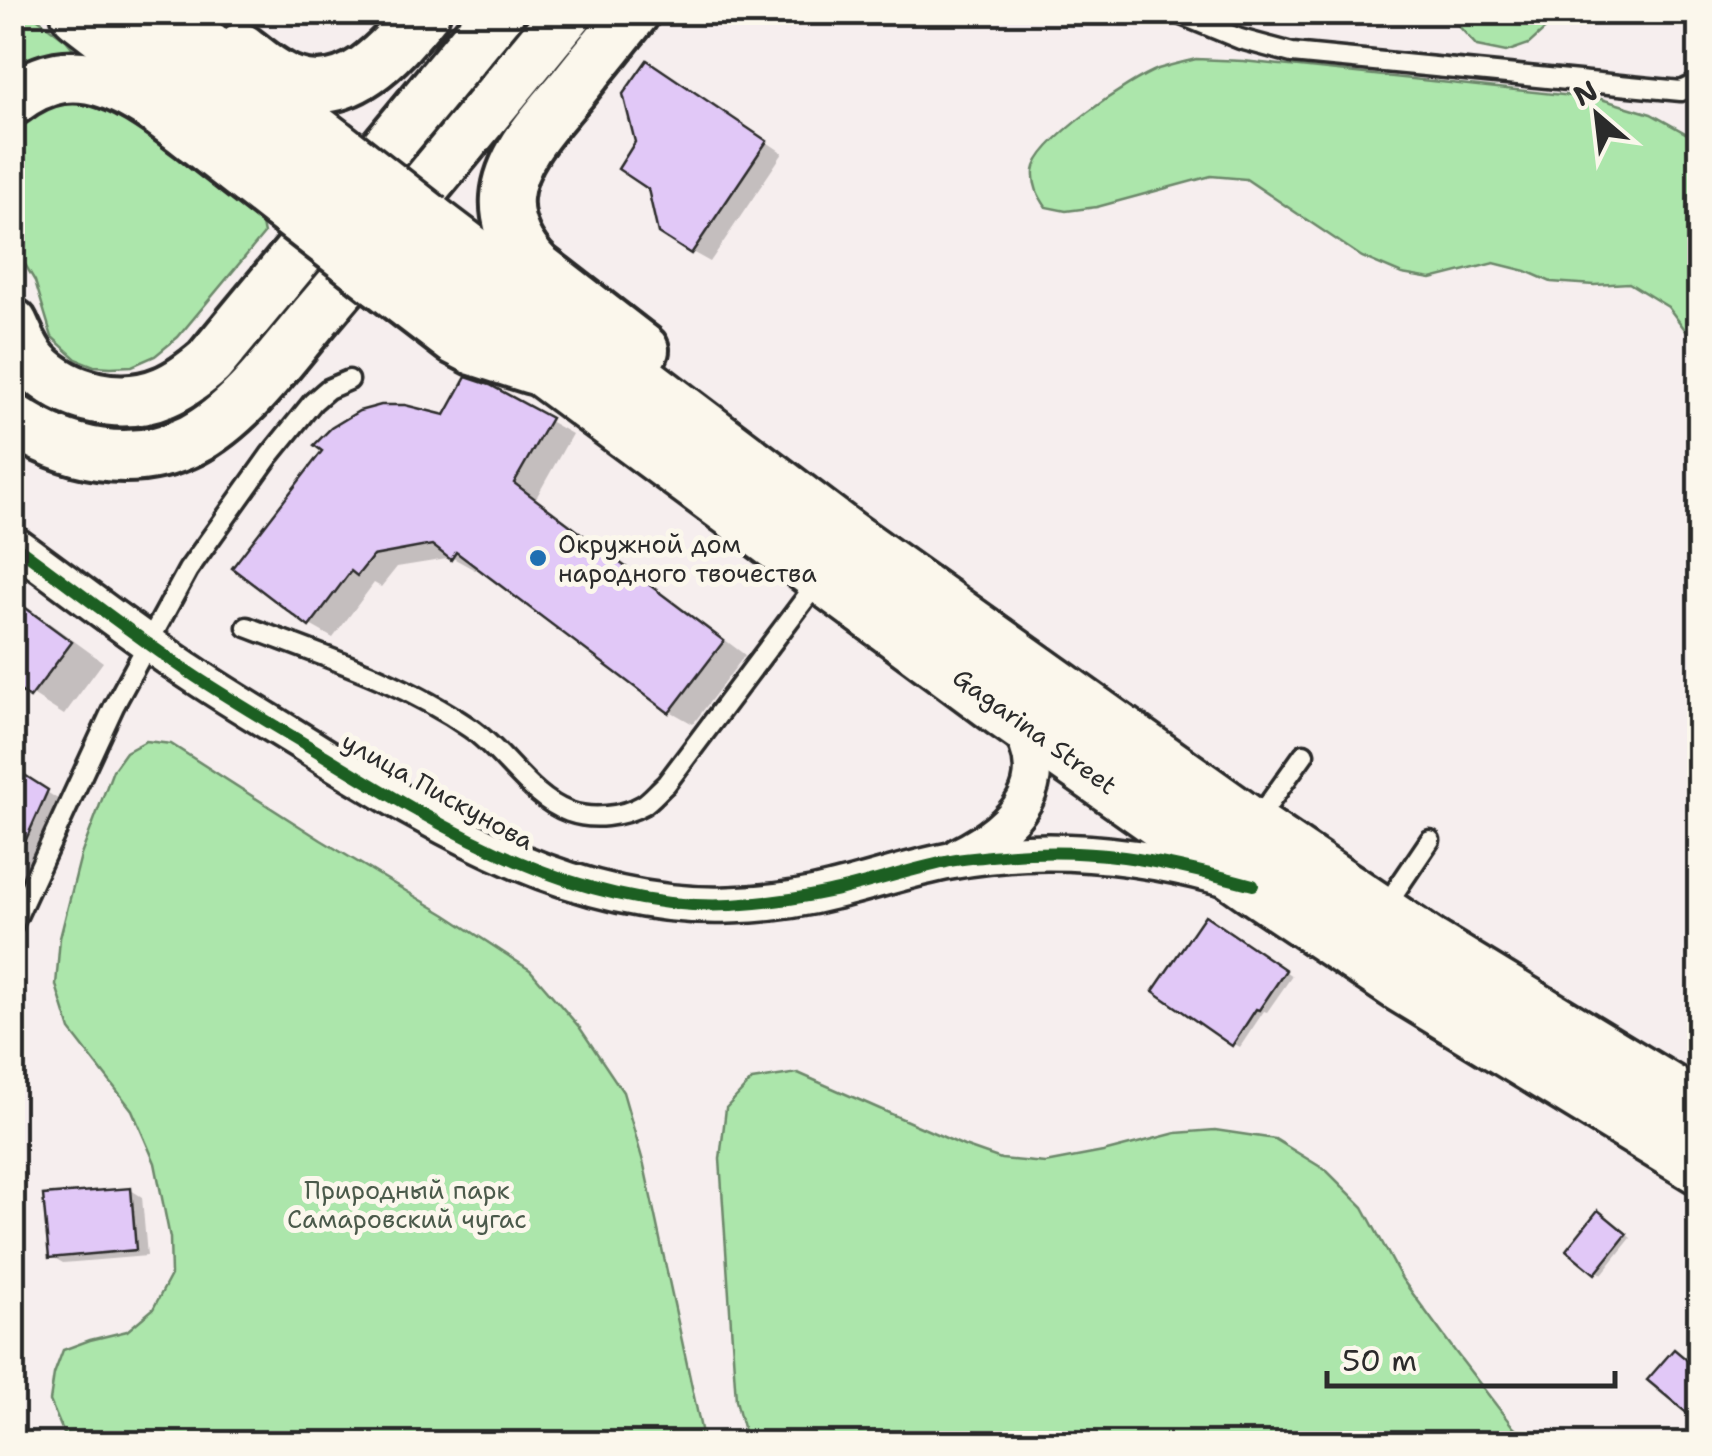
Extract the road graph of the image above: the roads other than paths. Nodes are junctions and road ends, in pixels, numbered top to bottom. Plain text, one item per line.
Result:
1 (79, 12) edge
2 (424, 12) edge
3 (499, 12) edge
4 (568, 12) edge
5 (634, 12) edge
6 (1174, 12) edge
7 (186, 14) edge
8 (1700, 82) edge
9 (12, 100) edge
10 (298, 175) junction
11 (408, 234) junction
12 (12, 324) edge
13 (348, 380) dead end
14 (12, 419) edge
15 (12, 543) edge
16 (835, 557) junction
17 (247, 627) dead end
18 (149, 642) junction
19 (1007, 712) junction
20 (1304, 754) dead end
21 (1252, 827) junction
22 (1430, 840) dead end
23 (950, 861) junction
24 (1253, 885) junction
25 (1381, 912) junction
26 (12, 928) edge
27 (1700, 1111) edge
28 (1700, 1166) edge

1 - 10 main road
2 - 7 main road
3 - 12 main road
4 - 11 main road
5 - 16 main road
6 - 8 lane
7 - 10 main road
9 - 10 main road
10 - 11 main road, bridge
10 - 11 main road, bridge
11 - 14 main road
11 - 16 main road, Gagarina Street
11 - 16 main road, Gagarina Street
13 - 18 lane
15 - 18 street, улица Пискунова
16 - 17 lane
16 - 19 main road, Gagarina Street
16 - 21 main road, Gagarina Street
18 - 23 street, улица Пискунова
18 - 26 lane
19 - 23 street, улица Пискунова
19 - 24 main road, Gagarina Street
20 - 21 lane
21 - 25 main road, Gagarina Street
22 - 25 lane
23 - 24 street, улица Пискунова
24 - 28 main road, Gagarina Street
25 - 27 main road, Gagarina Street

